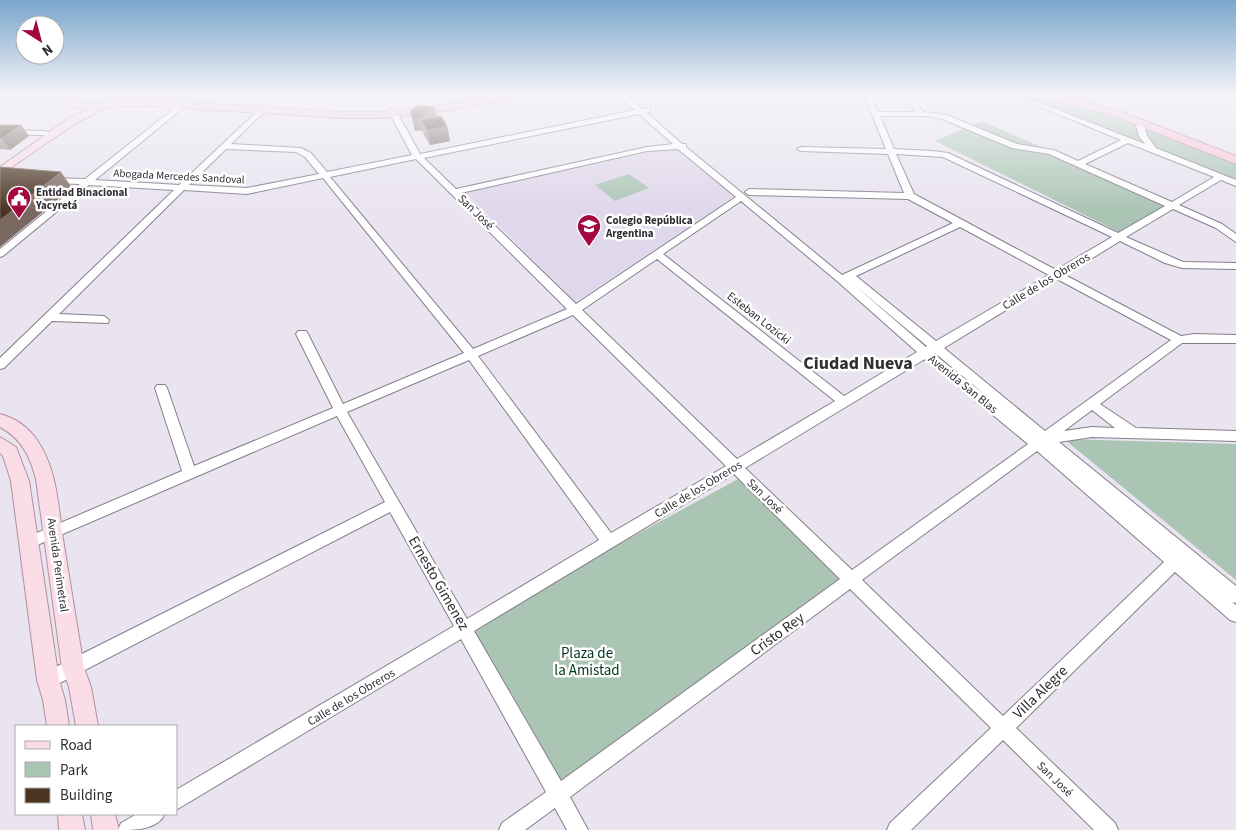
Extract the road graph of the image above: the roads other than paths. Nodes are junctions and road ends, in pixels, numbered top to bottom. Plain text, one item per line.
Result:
1 (45, 134) edge
2 (54, 134) edge
3 (146, 134) edge
4 (237, 134) edge
5 (406, 134) edge
6 (528, 134) edge
7 (668, 134) edge
8 (677, 134) edge
9 (884, 134) edge
10 (985, 134) edge
11 (1115, 134) edge
12 (1142, 134) edge
13 (1171, 134) edge
14 (1175, 134) edge
15 (1129, 139) junction
16 (224, 146) junction
17 (680, 146) junction
18 (694, 147) junction
19 (801, 149) dead end
20 (1153, 149) junction
21 (891, 151) junction
22 (418, 156) junction
23 (1235, 157) edge
24 (0, 164) edge
25 (1078, 164) junction
26 (0, 172) edge
27 (326, 176) junction
28 (1220, 177) junction
29 (0, 178) edge
30 (10, 178) edge
31 (39, 180) edge
32 (87, 182) junction
33 (1236, 183) edge
34 (180, 189) junction
35 (455, 192) junction
36 (745, 195) junction
37 (910, 196) junction
38 (1173, 206) junction
39 (959, 224) junction
40 (1119, 237) junction
41 (1236, 239) edge
42 (0, 254) edge
43 (658, 255) junction
44 (1236, 266) edge
45 (1057, 274) junction
46 (845, 277) junction
47 (575, 310) junction
48 (48, 317) junction
49 (104, 320) dead end
50 (302, 334) dead end
51 (1236, 339) edge
52 (1179, 340) junction
53 (929, 350) junction
54 (471, 354) junction
55 (0, 365) edge
56 (161, 388) dead end
57 (844, 402) junction
58 (1092, 404) junction
59 (340, 410) junction
60 (0, 420) edge
61 (1135, 432) junction
62 (1236, 436) edge
63 (1042, 441) junction
64 (0, 444) edge
65 (735, 467) junction
66 (190, 474) junction
67 (393, 504) junction
68 (54, 532) junction
69 (30, 542) junction
70 (609, 542) junction
71 (1179, 559) junction
72 (851, 580) junction
73 (1236, 596) edge
74 (1236, 615) edge
75 (465, 628) junction
76 (73, 668) junction
77 (48, 680) junction
78 (58, 725) edge
79 (87, 725) edge
80 (1003, 728) junction
81 (558, 794) junction
82 (178, 800) edge
83 (70, 815) edge
84 (103, 815) edge
85 (153, 815) edge
86 (72, 830) edge
87 (106, 830) edge
88 (128, 830) edge
89 (509, 830) edge
90 (578, 830) edge
91 (897, 830) edge
92 (1108, 830) edge

1 - 24 main road
2 - 26 main road
3 - 32 street
4 - 16 street
5 - 22 street, San José
6 - 22 street, Abogada Mercedes Sandoval
7 - 17 street, Avenida San Blas
8 - 18 street, Avenida San Blas
9 - 21 street
10 - 25 street
11 - 15 street
12 - 20 street
13 - 23 highway
14 - 23 highway
15 - 20 street
15 - 25 street
16 - 27 street
16 - 34 street
17 - 18 street
17 - 35 street
17 - 36 street, Avenida San Blas
18 - 36 street, Avenida San Blas
19 - 21 street
20 - 28 street
21 - 37 street
21 - 40 street
22 - 27 street, Abogada Mercedes Sandoval
22 - 35 street, San José
25 - 38 street
27 - 34 street, Abogada Mercedes Sandoval
27 - 54 street
28 - 33 street
28 - 38 street, Calle de los Obreros
29 - 30 street
31 - 32 street, Abogada Mercedes Sandoval
32 - 34 street, Abogada Mercedes Sandoval
32 - 42 street
34 - 48 street
35 - 47 street, San José
36 - 37 street
36 - 43 street
36 - 46 street, Avenida San Blas
37 - 39 street
38 - 40 street, Calle de los Obreros
38 - 41 street
39 - 45 street
39 - 46 street
40 - 44 street
40 - 45 street, Calle de los Obreros
43 - 47 street
43 - 57 street, Esteban Lozicki
45 - 52 street
45 - 53 street, Calle de los Obreros
46 - 53 street, Avenida San Blas
47 - 54 street
47 - 65 street, San José
48 - 49 street
48 - 55 street
50 - 59 street, Ernesto Gimenez
51 - 52 street
52 - 58 street, Cristo Rey
53 - 57 street, Calle de los Obreros
53 - 63 street, Avenida San Blas
54 - 59 street
54 - 70 street
56 - 66 street
57 - 65 street, Calle de los Obreros
58 - 61 street
58 - 63 street, Cristo Rey
59 - 66 street
59 - 67 street, Ernesto Gimenez
60 - 68 main road, Avenida Perimetral
61 - 62 street
61 - 63 street
63 - 71 street, Avenida San Blas
63 - 72 street, Cristo Rey
64 - 69 main road, Avenida Perimetral
65 - 70 street, Calle de los Obreros
65 - 72 street, San José
66 - 68 street
67 - 75 street, Ernesto Gimenez
67 - 76 street
68 - 69 street
68 - 76 main road, Avenida Perimetral
69 - 77 main road, Avenida Perimetral
70 - 75 street, Calle de los Obreros
71 - 73 street, Avenida San Blas
71 - 74 street, Avenida San Blas
71 - 80 street, Villa Alegre
72 - 80 street, San José
72 - 81 street, Cristo Rey
75 - 81 street, Ernesto Gimenez
75 - 82 street, Calle de los Obreros
76 - 77 street
76 - 79 main road, Avenida Perimetral
77 - 78 main road, Avenida Perimetral
80 - 91 street, Villa Alegre
80 - 92 street, San José
81 - 89 street, Cristo Rey
81 - 90 street, Ernesto Gimenez
83 - 86 main road
84 - 87 main road
85 - 88 street

